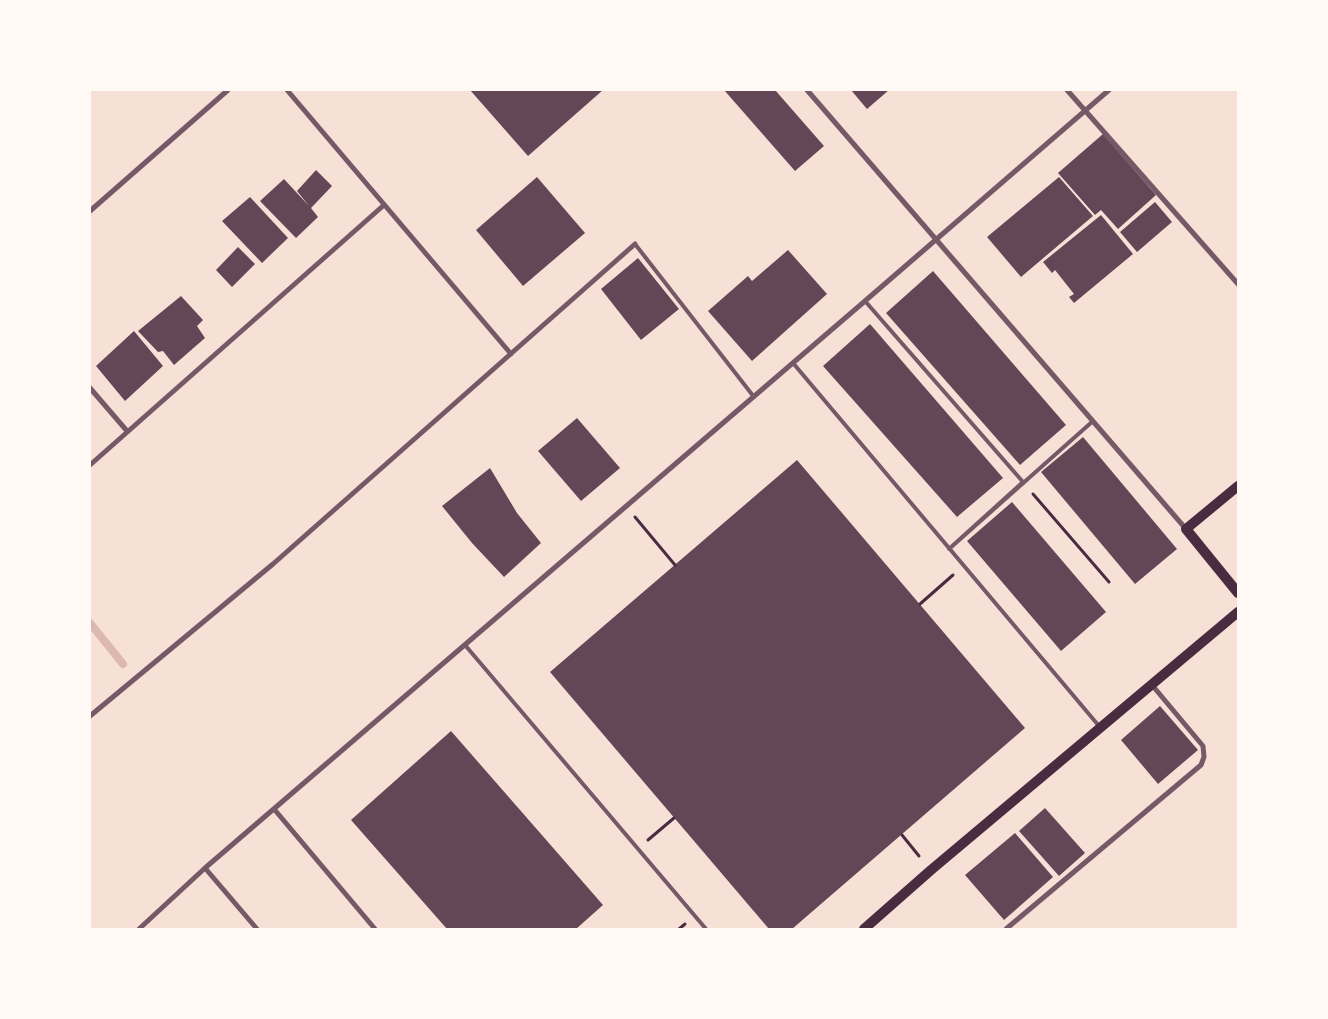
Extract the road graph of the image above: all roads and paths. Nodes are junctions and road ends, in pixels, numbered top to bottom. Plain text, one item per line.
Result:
1 (228, 90) edge
2 (288, 90) edge
3 (807, 90) edge
4 (1067, 90) edge
5 (1109, 90) edge
6 (1084, 111) junction
7 (384, 205) junction
8 (90, 210) edge
9 (936, 240) junction
10 (635, 244) joint
11 (1238, 284) edge
12 (865, 302) junction
13 (511, 354) junction
14 (793, 363) junction
15 (90, 388) edge
16 (754, 397) junction
17 (1093, 421) junction
18 (127, 431) junction
19 (90, 465) edge
20 (1023, 482) junction
21 (1238, 486) edge
22 (626, 506) junction
23 (1186, 529) junction
24 (949, 549) junction
25 (675, 564) dead end
26 (963, 566) junction
27 (1109, 582) dead end
28 (1238, 593) edge
29 (920, 604) dead end
30 (1238, 612) edge
31 (465, 645) junction
32 (1152, 685) junction
33 (90, 716) edge
34 (1100, 728) junction
35 (274, 809) junction
36 (674, 818) dead end
37 (902, 835) dead end
38 (638, 849) junction
39 (205, 868) junction
40 (931, 870) junction
41 (139, 929) edge
42 (257, 929) edge
43 (375, 929) edge
44 (706, 929) edge
45 (864, 929) edge
46 (1006, 929) edge

1 - 8 street
2 - 7 street
3 - 9 street
4 - 6 street
5 - 6 street
6 - 9 street
6 - 11 street
7 - 13 street
7 - 18 street
9 - 12 street
9 - 17 street
10 - 13 street
10 - 16 lane
12 - 14 street
12 - 20 lane
13 - 33 street
14 - 16 street
14 - 24 lane
15 - 18 street
16 - 22 street
17 - 23 street
17 - 24 lane
18 - 19 street
20 - 24 lane
20 - 27 path
21 - 23 main road
22 - 25 path
22 - 31 street
23 - 28 main road
24 - 26 lane
26 - 29 path
26 - 34 lane
30 - 32 main road
31 - 35 street
31 - 38 lane
32 - 34 main road
32 - 46 street
34 - 40 main road
35 - 39 street
35 - 43 street
36 - 38 path
37 - 40 path
38 - 44 lane
39 - 41 street
39 - 42 street
40 - 45 main road

